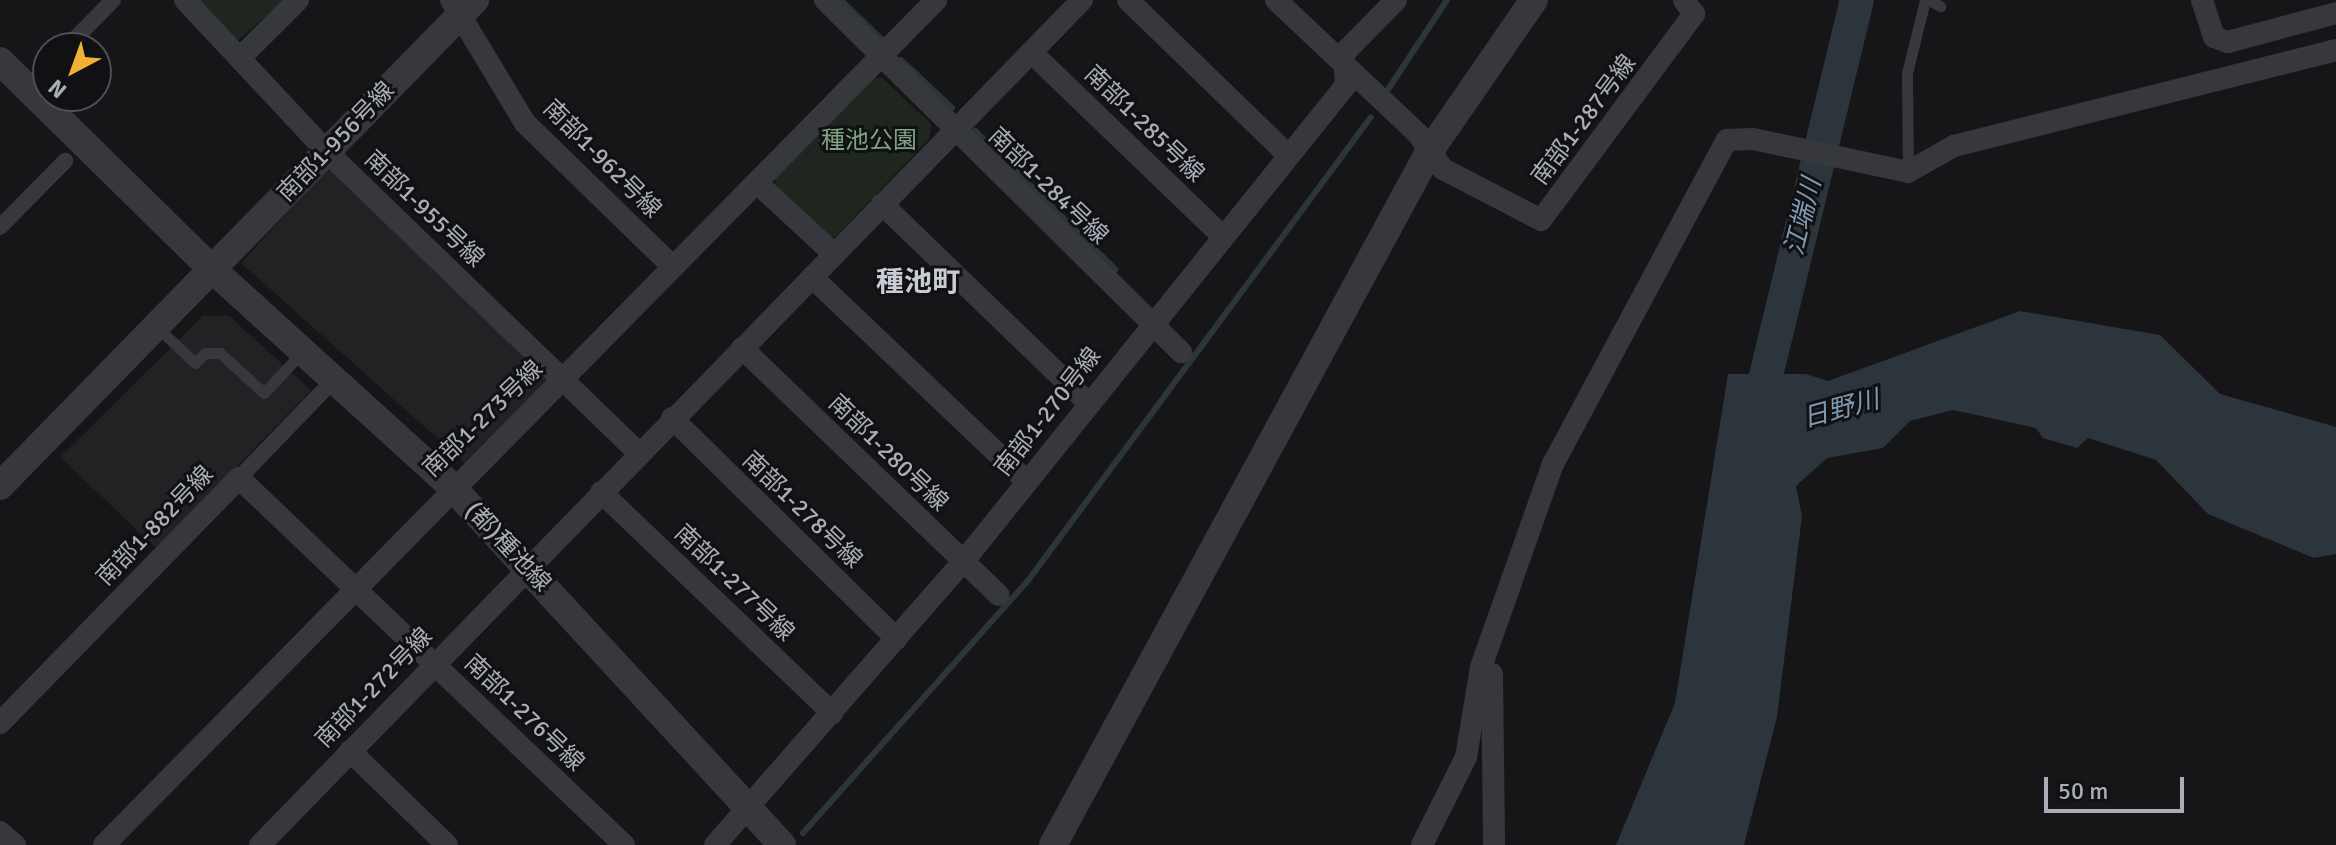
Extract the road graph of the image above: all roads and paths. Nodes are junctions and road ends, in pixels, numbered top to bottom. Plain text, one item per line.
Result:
1 (113, 0) edge
2 (185, 0) edge
3 (298, 0) edge
4 (825, 0) edge
5 (936, 0) edge
6 (1082, 0) edge
7 (1128, 0) edge
8 (1276, 0) edge
9 (1396, 0) edge
10 (1534, 0) edge
11 (1684, 0) edge
12 (1927, 0) edge
13 (2202, 0) edge
14 (462, 5) edge
15 (1940, 6) dead end
16 (2336, 13) edge
17 (82, 32) edge
18 (2336, 50) edge
19 (1031, 52) junction
20 (881, 57) junction
21 (240, 58) junction
22 (0, 61) edge
23 (1344, 68) junction
24 (954, 130) junction
25 (327, 152) junction
26 (1429, 152) junction
27 (1286, 153) junction
28 (65, 161) dead end
29 (1908, 172) junction
30 (757, 183) junction
31 (882, 204) junction
32 (0, 227) edge
33 (1220, 234) junction
34 (834, 254) junction
35 (673, 267) junction
36 (213, 270) junction
37 (812, 277) junction
38 (1151, 323) junction
39 (157, 327) junction
40 (742, 348) junction
41 (302, 351) junction
42 (1181, 352) dead end
43 (563, 379) junction
44 (322, 392) dead end
45 (1088, 403) junction
46 (672, 418) junction
47 (638, 452) junction
48 (239, 478) junction
49 (1027, 482) junction
50 (0, 486) edge
51 (451, 486) junction
52 (601, 492) junction
53 (963, 562) junction
54 (527, 568) junction
55 (354, 586) junction
56 (999, 595) dead end
57 (1493, 635) junction
58 (897, 639) junction
59 (435, 663) junction
60 (8, 697) edge
61 (832, 713) junction
62 (0, 723) edge
63 (350, 751) junction
64 (748, 809) junction
65 (0, 832) edge
66 (266, 843) edge
67 (15, 845) edge
68 (104, 845) edge
69 (447, 845) edge
70 (624, 845) edge
71 (715, 845) edge
72 (782, 845) edge
73 (1053, 845) edge
74 (1422, 845) edge
75 (1494, 845) edge

1 - 17 street
2 - 21 street, 南部1-955号線
3 - 21 street
4 - 20 street, 南部1-284号線
5 - 20 street, 南部1-273号線
6 - 19 street, 南部1-272号線
7 - 27 street
8 - 23 street, 南部1-287号線
9 - 23 street, 南部1-270号線
10 - 26 street
11 - 26 street, 南部1-287号線
12 - 15 lane
12 - 29 lane
13 - 16 street
14 - 25 street, 南部1-956号線
14 - 35 street, 南部1-962号線
18 - 29 street
19 - 24 street, 南部1-272号線
19 - 33 street, 南部1-285号線
20 - 24 street, 南部1-284号線
20 - 30 street, 南部1-273号線
21 - 25 street, 南部1-955号線
22 - 36 street, (都)種池線
23 - 26 street, 南部1-287号線
23 - 27 street, 南部1-270号線
24 - 31 street, 南部1-272号線
24 - 38 street, 南部1-284号線
25 - 36 street, 南部1-956号線
25 - 43 street, 南部1-955号線
26 - 73 street
27 - 33 street, 南部1-270号線
28 - 32 street
29 - 57 street
30 - 34 street
30 - 35 street, 南部1-273号線
31 - 34 street, 南部1-272号線
31 - 45 street
33 - 38 street, 南部1-270号線
34 - 37 street, 南部1-272号線
35 - 43 street, 南部1-273号線
36 - 39 street, 南部1-956号線
36 - 41 street, (都)種池線
37 - 40 street, 南部1-272号線
37 - 49 street
38 - 42 street, 南部1-284号線
38 - 45 street, 南部1-270号線
39 - 41 lane
39 - 50 street, 南部1-956号線
40 - 46 street, 南部1-272号線
40 - 53 street, 南部1-280号線
41 - 51 street, (都)種池線
43 - 47 street, 南部1-955号線
43 - 51 street, 南部1-273号線
44 - 48 street
45 - 49 street, 南部1-270号線
46 - 47 street, 南部1-272号線
46 - 58 street, 南部1-278号線
47 - 52 street, 南部1-272号線
48 - 55 street, 南部1-882号線
48 - 60 street, 南部1-882号線
49 - 53 street, 南部1-270号線
51 - 54 street, (都)種池線
51 - 55 street, 南部1-273号線
52 - 54 street, 南部1-272号線
52 - 61 street, 南部1-277号線
53 - 56 street, 南部1-280号線
53 - 58 street, 南部1-270号線
54 - 59 street, 南部1-272号線
54 - 64 street, (都)種池線
55 - 59 street, 南部1-276号線
55 - 68 street, 南部1-273号線
57 - 74 street
57 - 75 street
58 - 61 street, 南部1-270号線
59 - 63 street, 南部1-272号線
59 - 70 street, 南部1-276号線
60 - 62 street, 南部1-882号線
61 - 64 street, 南部1-270号線
63 - 66 street, 南部1-272号線
63 - 69 street
64 - 71 street, 南部1-270号線
64 - 72 street, (都)種池線
65 - 67 street

